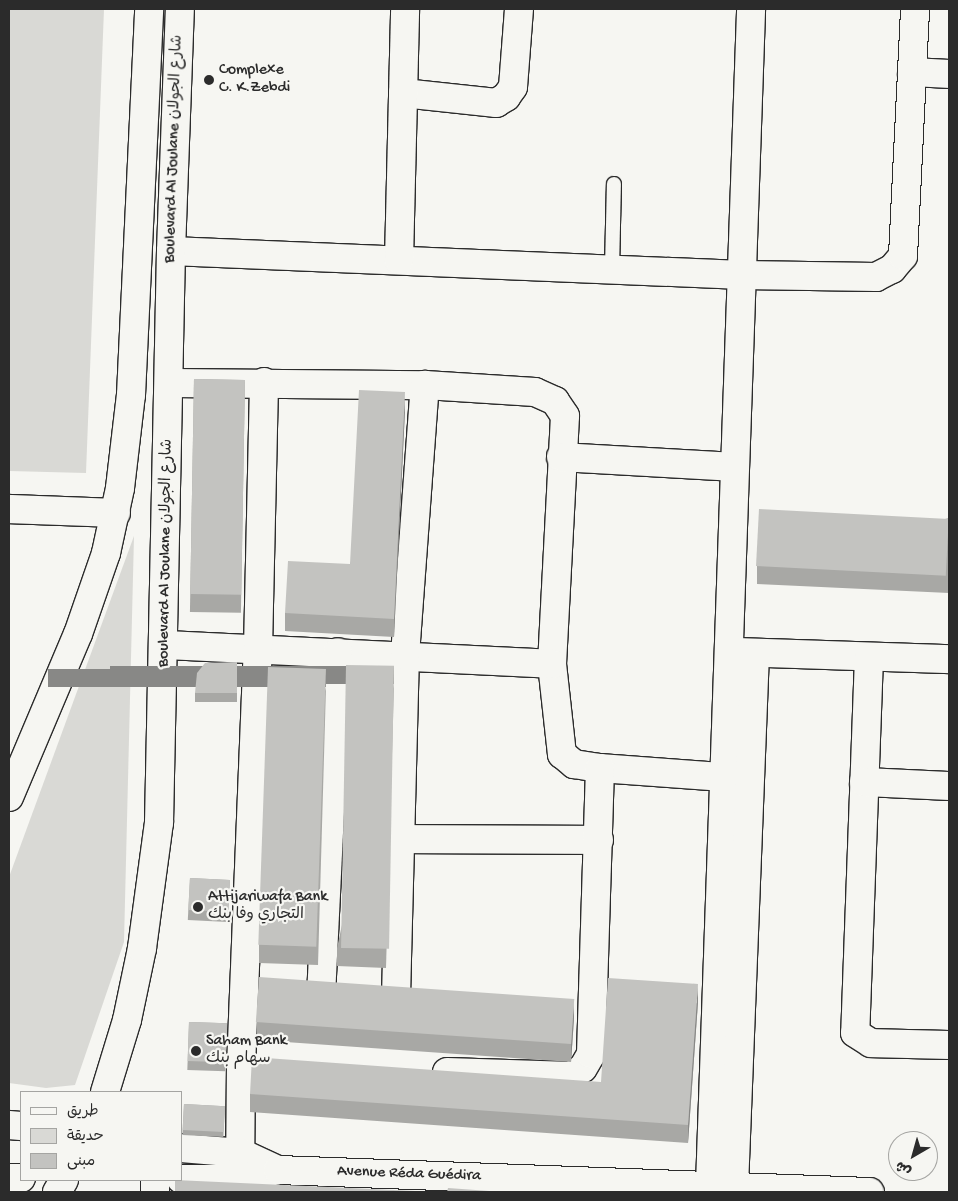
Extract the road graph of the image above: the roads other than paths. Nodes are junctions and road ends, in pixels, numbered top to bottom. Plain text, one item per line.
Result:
1 (149, 9) edge
2 (180, 9) edge
3 (405, 9) edge
4 (519, 9) edge
5 (751, 9) edge
6 (915, 9) edge
7 (912, 72) junction
8 (949, 74) edge
9 (403, 93) junction
10 (614, 184) dead end
11 (171, 251) junction
12 (399, 260) junction
13 (612, 270) junction
14 (742, 275) junction
15 (264, 382) junction
16 (170, 383) junction
17 (425, 385) junction
18 (562, 458) junction
19 (735, 466) junction
20 (9, 509) edge
21 (116, 513) junction
22 (164, 645) junction
23 (258, 649) junction
24 (338, 652) junction
25 (742, 652) junction
26 (405, 654) junction
27 (869, 657) junction
28 (949, 659) edge
29 (552, 664) junction
30 (600, 768) junction
31 (724, 777) junction
32 (864, 782) junction
33 (949, 786) edge
34 (9, 797) edge
35 (400, 839) junction
36 (599, 840) junction
37 (244, 993) junction
38 (321, 996) junction
39 (396, 997) junction
40 (426, 998) edge
41 (564, 1001) edge
42 (594, 1002) junction
43 (949, 1045) edge
44 (241, 1067) junction
45 (270, 1068) edge
46 (426, 1072) edge
47 (105, 1091) edge
48 (182, 1148) edge
49 (240, 1166) junction
50 (182, 1179) edge
51 (63, 1181) edge
52 (579, 1187) edge
53 (722, 1187) junction
54 (57, 1192) edge
55 (870, 1192) edge

1 - 21 street, Boulevard Al Joulane شارع الجولان
2 - 11 street, Boulevard Al Joulane شارع الجولان
3 - 9 street
4 - 9 street
5 - 14 street
6 - 7 street
7 - 8 street
7 - 14 street
9 - 12 street
10 - 13 lane
11 - 12 street
11 - 16 street, Boulevard Al Joulane شارع الجولان
12 - 13 street
13 - 14 street
14 - 19 street
15 - 16 street
15 - 17 street
15 - 23 street
16 - 22 street, Boulevard Al Joulane شارع الجولان
17 - 18 street
17 - 26 street
18 - 19 street
18 - 29 street
19 - 25 street
20 - 21 street
21 - 34 street, Boulevard Al Joulane شارع الجولان
22 - 23 street
22 - 47 street, Boulevard Al Joulane شارع الجولان
23 - 24 street
23 - 37 street
24 - 26 street
24 - 38 street
25 - 27 street
25 - 31 street
25 - 53 street
26 - 29 street
26 - 35 street
27 - 28 street
27 - 32 street
29 - 30 street
30 - 31 street
30 - 36 street
31 - 53 street
32 - 33 street
32 - 43 street
35 - 36 street
35 - 39 street
36 - 42 street
37 - 38 street
37 - 44 street
38 - 39 street
39 - 40 street
41 - 42 street
42 - 46 street
44 - 45 street
44 - 49 street
48 - 49 street, Avenue Réda Guédira
49 - 50 street, Avenue Réda Guédira
49 - 52 street, Avenue Réda Guédira
51 - 54 street
52 - 53 street, Avenue Réda Guédira
53 - 55 street, Avenue Réda Guédira

